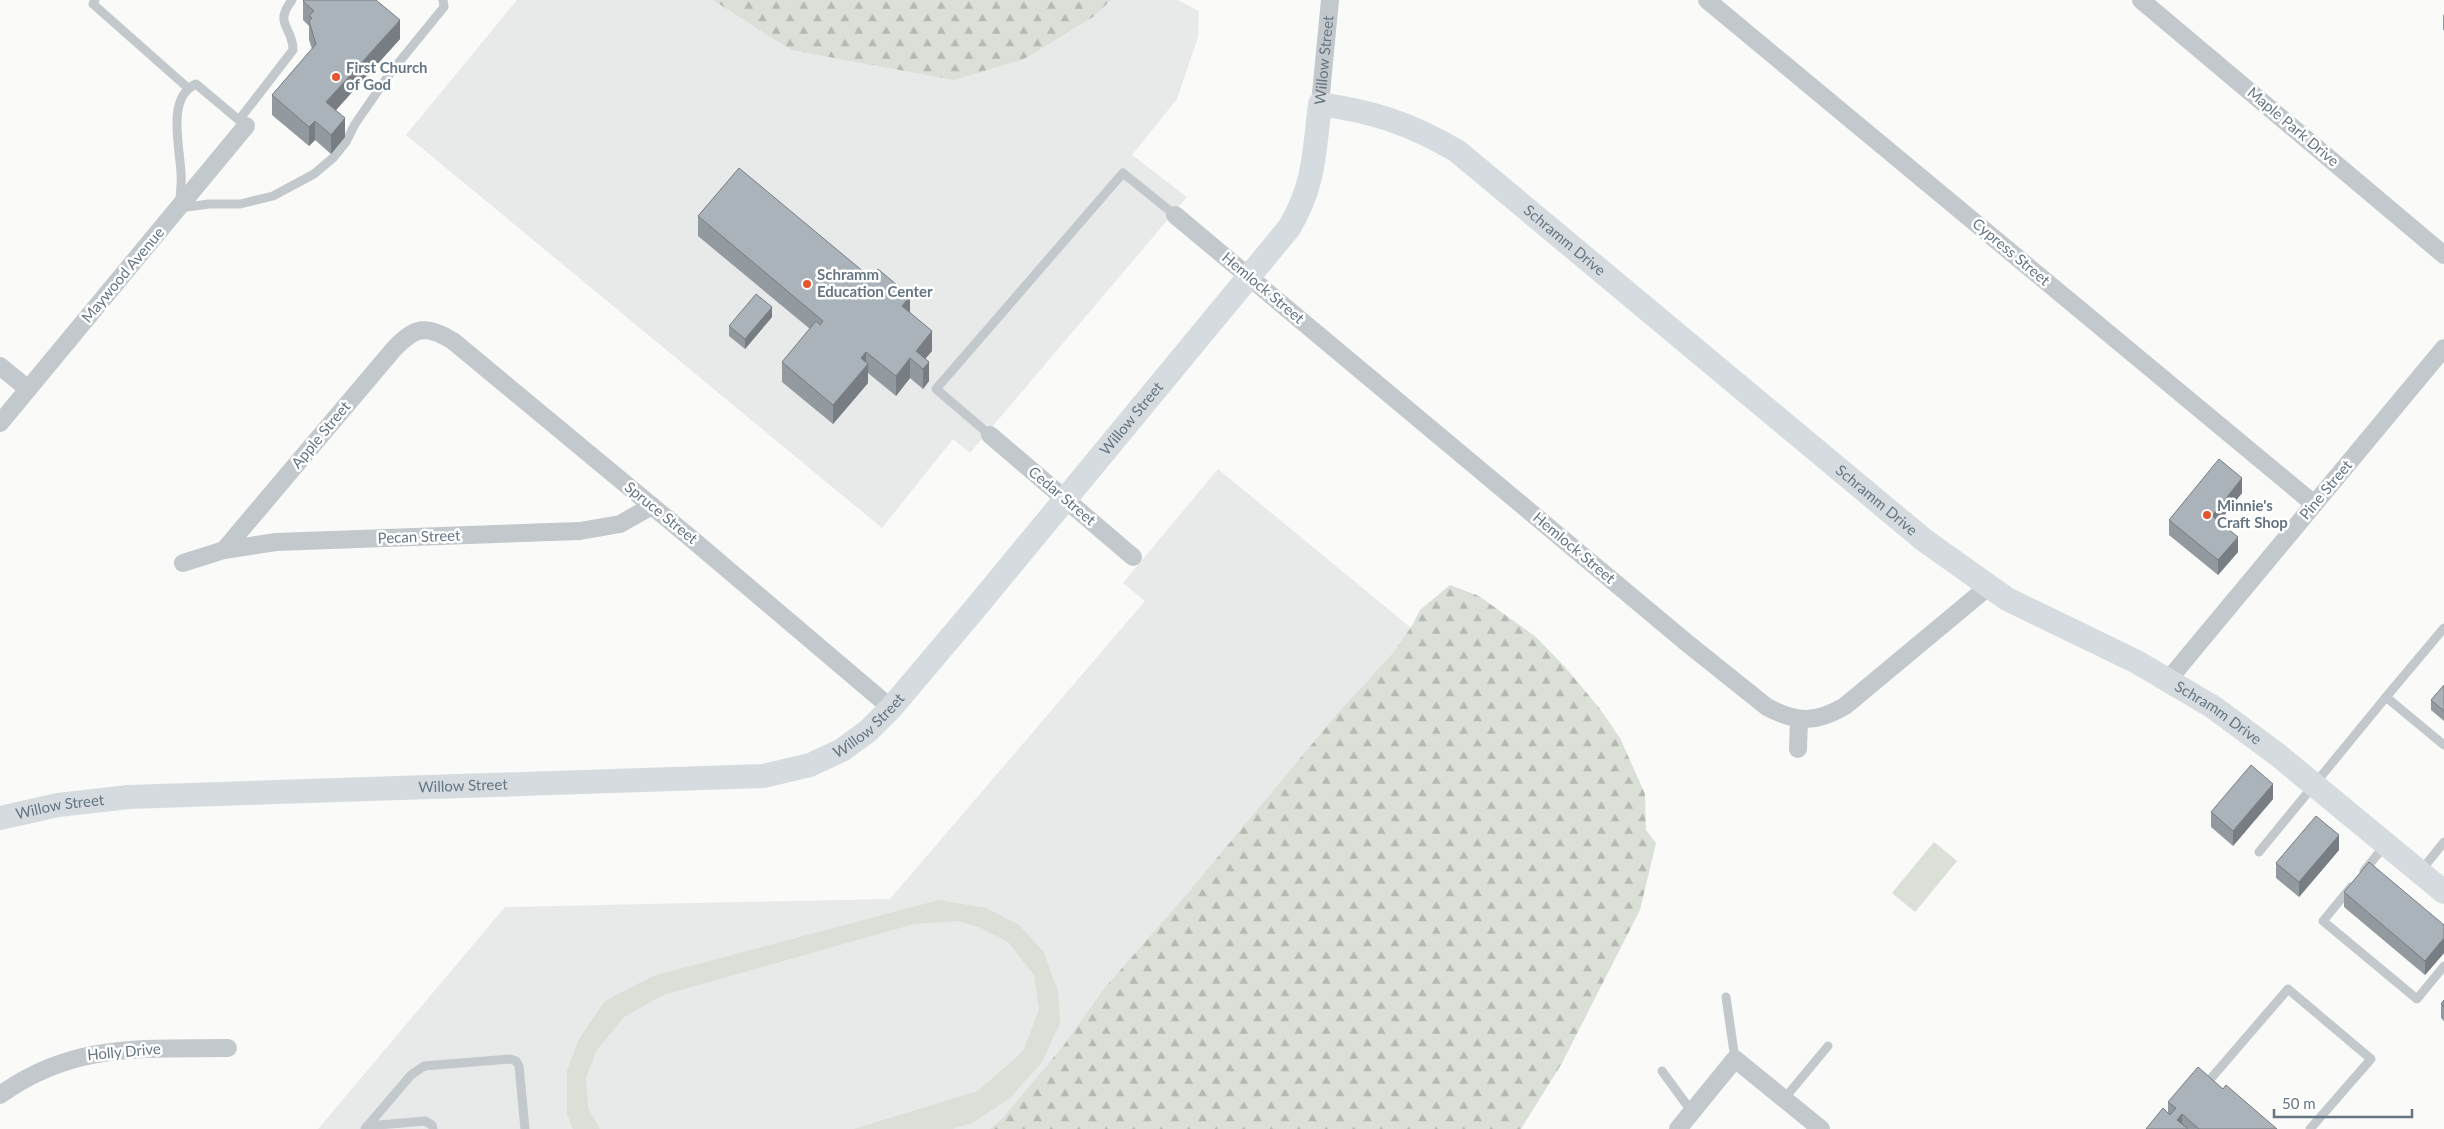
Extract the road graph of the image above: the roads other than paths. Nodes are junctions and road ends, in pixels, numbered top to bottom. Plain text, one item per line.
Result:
1 (95, 0) edge
2 (292, 0) edge
3 (1330, 0) edge
4 (1707, 0) edge
5 (2141, 0) edge
6 (444, 4) edge
7 (188, 88) junction
8 (1320, 104) junction
9 (242, 123) junction
10 (179, 208) junction
11 (1175, 215) joint
12 (2444, 255) edge
13 (1249, 276) junction
14 (425, 329) joint
15 (2444, 348) edge
16 (0, 366) edge
17 (28, 389) junction
18 (0, 423) edge
19 (990, 435) joint
20 (1066, 499) junction
21 (2314, 504) junction
22 (652, 506) junction
23 (224, 550) junction
24 (1133, 557) dead end
25 (183, 563) dead end
26 (1988, 587) junction
27 (2444, 628) edge
28 (2169, 679) junction
29 (2386, 697) junction
30 (891, 708) junction
31 (1799, 720) junction
32 (2444, 745) edge
33 (1798, 749) dead end
34 (2314, 785) junction
35 (0, 818) edge
36 (2444, 842) edge
37 (2386, 844) junction
38 (2260, 852) dead end
39 (2420, 872) junction
40 (2444, 892) edge
41 (2444, 966) edge
42 (1726, 998) dead end
43 (1828, 1046) dead end
44 (228, 1048) dead end
45 (1735, 1059) junction
46 (1662, 1071) dead end
47 (0, 1095) edge
48 (2222, 1095) edge
49 (1784, 1098) junction
50 (1692, 1112) junction
51 (1812, 1126) edge
52 (366, 1127) edge
53 (433, 1129) edge
54 (525, 1129) edge
55 (1678, 1129) edge
56 (2310, 1129) edge

1 - 7 lane
2 - 9 lane
3 - 8 street, Willow Street
4 - 21 street, Cypress Street
5 - 12 street, Maple Park Drive
6 - 10 lane
7 - 9 lane
7 - 10 lane
8 - 13 street, Willow Street
8 - 26 street, Schramm Drive
9 - 10 street, Maywood Avenue
10 - 17 street, Maywood Avenue
11 - 13 street, Hemlock Street
11 - 19 lane
13 - 20 street, Willow Street
13 - 31 street, Hemlock Street
14 - 22 street, Spruce Street
14 - 23 street, Apple Street
15 - 21 street, Pine Street
16 - 17 street
17 - 18 street, Maywood Avenue
19 - 20 street, Cedar Street
20 - 24 street, Cedar Street
20 - 30 street, Willow Street
21 - 28 street, Pine Street
22 - 23 street, Pecan Street
22 - 30 street, Spruce Street
23 - 25 street, Pecan Street
26 - 28 street, Schramm Drive
26 - 31 street
27 - 29 lane
28 - 34 street, Schramm Drive
29 - 32 lane
29 - 34 lane
30 - 35 street, Willow Street
31 - 33 street
34 - 37 street, Schramm Drive
34 - 38 lane
36 - 39 lane
37 - 39 street, Schramm Drive
37 - 41 lane
39 - 40 street, Schramm Drive
42 - 45 lane
43 - 49 lane
44 - 47 street, Holly Drive
45 - 49 street
45 - 50 street
46 - 50 lane
48 - 56 lane
49 - 51 street
50 - 55 street
52 - 53 lane
52 - 54 lane

